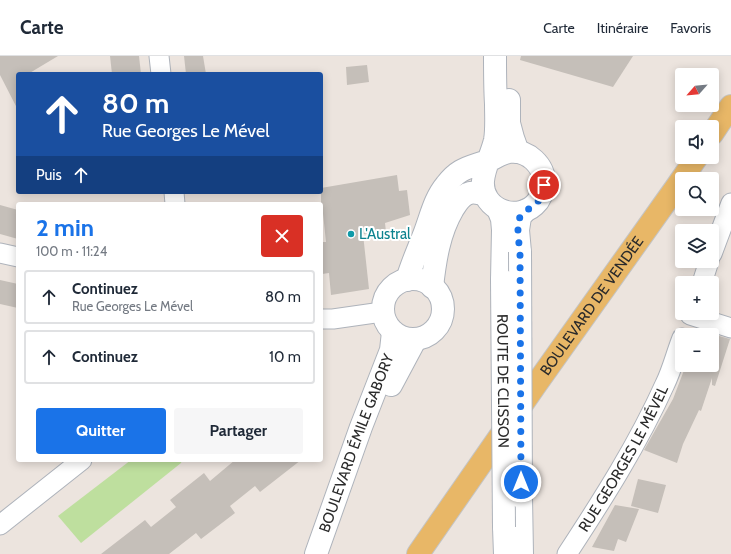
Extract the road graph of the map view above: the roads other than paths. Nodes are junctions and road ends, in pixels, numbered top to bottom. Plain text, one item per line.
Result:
1 (159, 56) edge
2 (495, 56) edge
3 (508, 56) edge
4 (161, 72) edge
5 (731, 106) edge
6 (719, 124) edge
7 (518, 152) junction
8 (488, 161) junction
9 (692, 164) edge
10 (492, 202) junction
11 (731, 203) edge
12 (525, 211) junction
13 (719, 235) edge
14 (0, 253) edge
15 (16, 257) edge
16 (407, 280) junction
17 (432, 286) junction
18 (382, 312) junction
19 (323, 319) edge
20 (708, 320) edge
21 (731, 328) edge
22 (393, 332) junction
23 (415, 340) junction
24 (675, 358) edge
25 (79, 462) edge
26 (0, 525) edge
27 (316, 554) edge
28 (325, 554) edge
29 (418, 554) edge
30 (505, 554) edge
31 (522, 554) edge
32 (567, 554) edge

1 - 4 street
2 - 8 main road
3 - 7 main road
5 - 6 main road
7 - 8 main road
7 - 12 main road
8 - 10 main road
8 - 16 main road
9 - 29 main road, BOULEVARD DE VENDÉE
10 - 12 main road
10 - 17 main road
10 - 30 main road, ROUTE DE CLISSON, bridge
11 - 13 street
12 - 31 main road, ROUTE DE CLISSON, bridge
14 - 15 street
16 - 17 main road
16 - 18 main road
17 - 23 main road
18 - 19 street
18 - 22 main road
20 - 21 street
22 - 23 main road
22 - 27 main road, BOULEVARD ÉMILE GABORY
23 - 28 main road, BOULEVARD ÉMILE GABORY
24 - 32 street, RUE GEORGES LE MÉVEL
25 - 26 street

